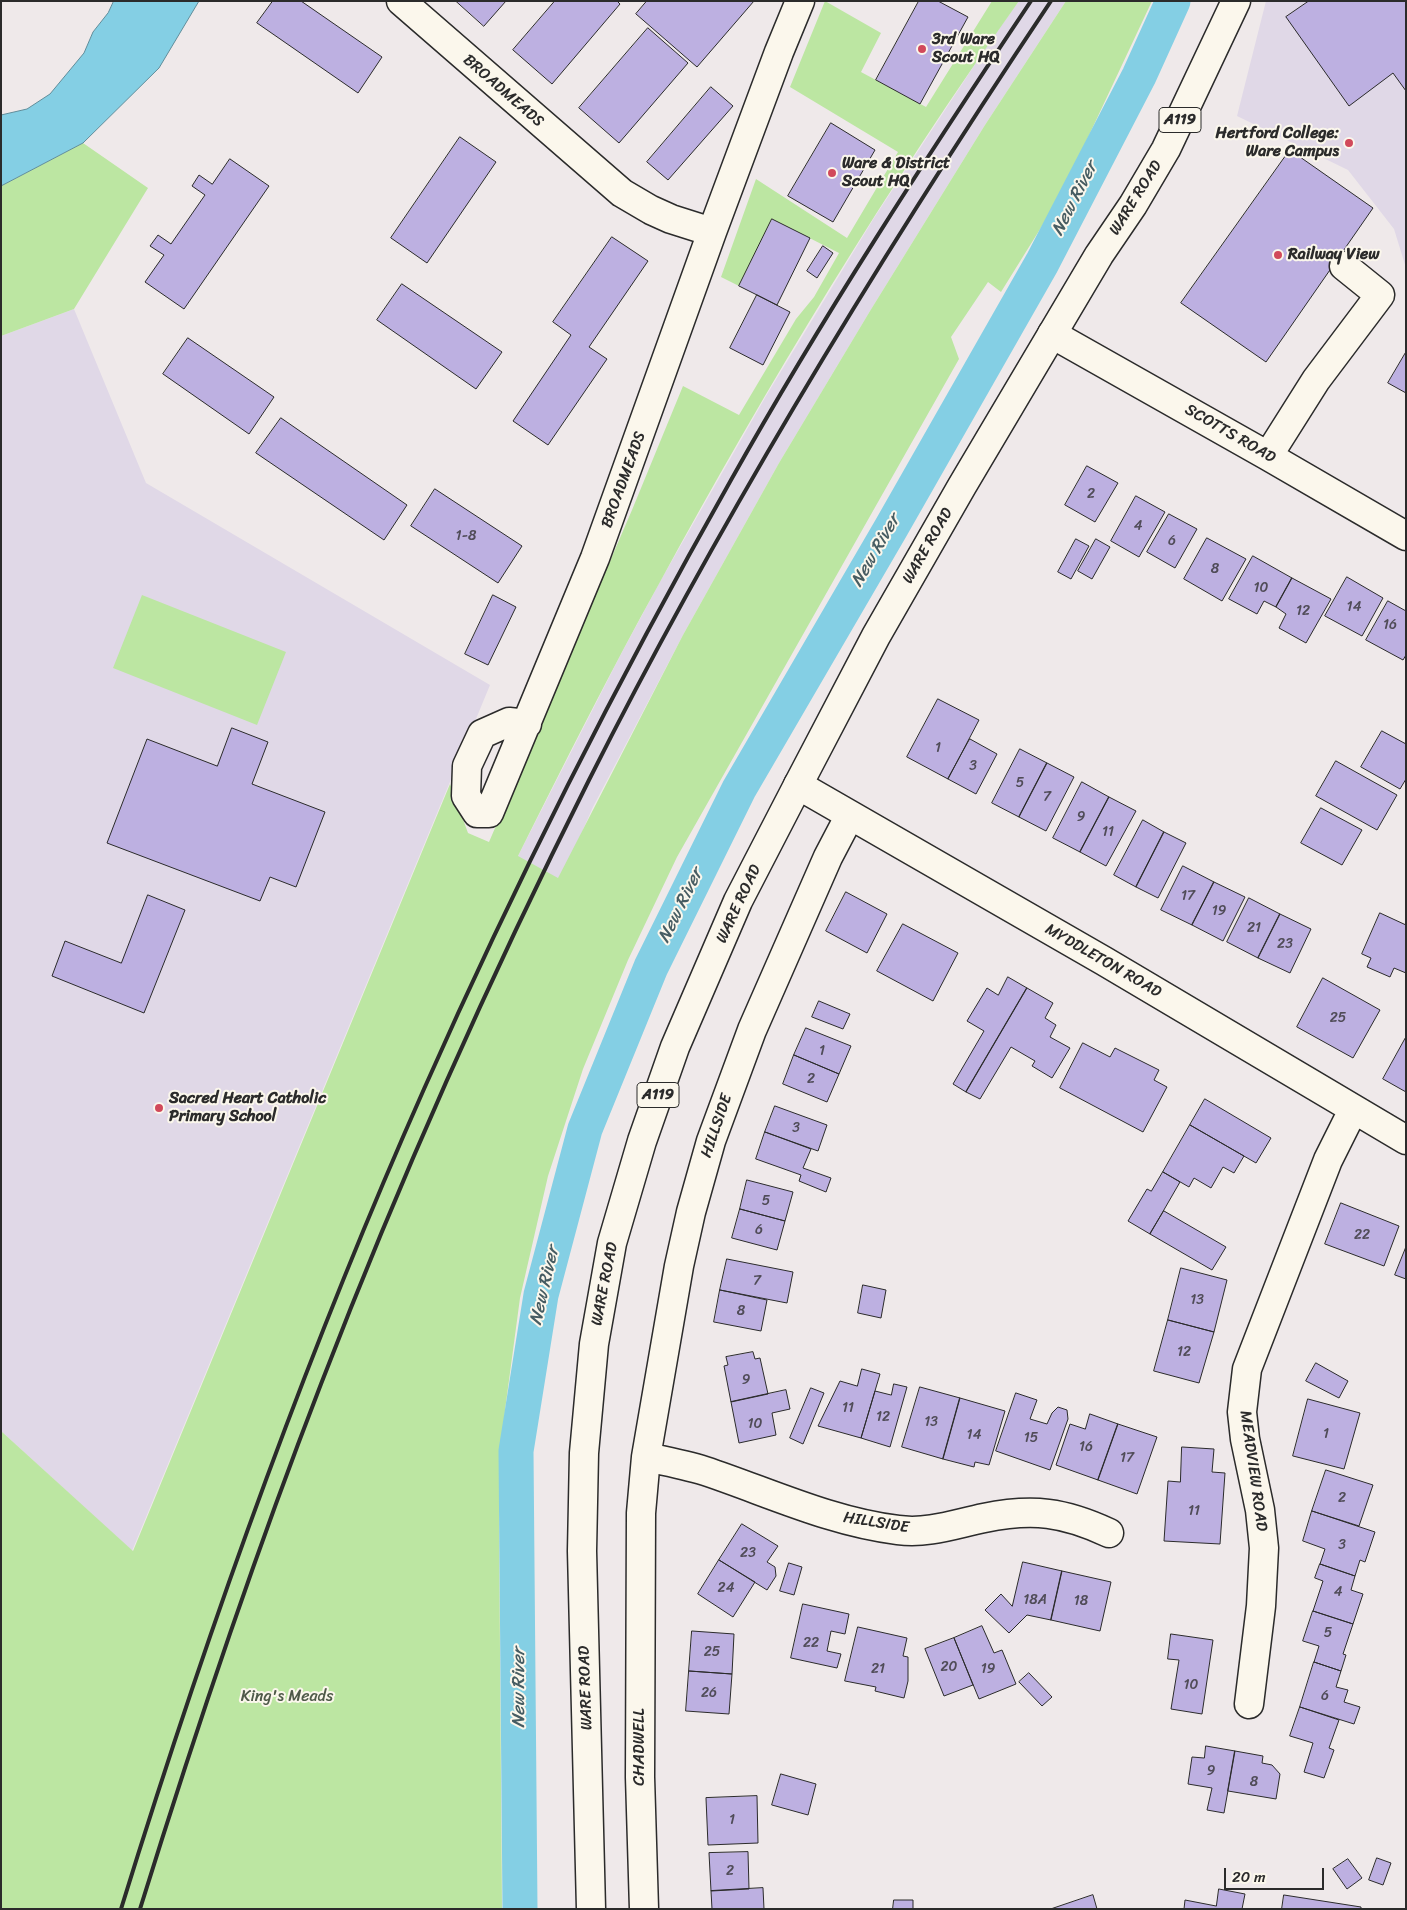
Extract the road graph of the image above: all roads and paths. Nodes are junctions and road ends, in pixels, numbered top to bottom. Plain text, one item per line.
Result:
1 (401, 1) edge
2 (800, 1) edge
3 (1236, 1) edge
4 (712, 232) junction
5 (1344, 266) dead end
6 (1052, 334) junction
7 (1268, 456) junction
8 (1406, 536) edge
9 (526, 724) dead end
10 (798, 785) junction
11 (850, 815) junction
12 (1353, 1110) junction
13 (1406, 1140) edge
14 (646, 1457) junction
15 (1110, 1533) dead end
16 (640, 1586) joint
17 (1249, 1704) dead end
18 (591, 1909) edge
19 (644, 1909) edge

1 - 4 street, BROADMEADS
2 - 4 street, BROADMEADS
3 - 6 street, WARE ROAD / A119
4 - 9 street, BROADMEADS
5 - 7 street
6 - 7 street, SCOTTS ROAD
6 - 10 street, WARE ROAD / A119
7 - 8 street, SCOTTS ROAD
10 - 11 street, MYDDLETON ROAD
10 - 18 street, WARE ROAD / A119
11 - 12 street, MYDDLETON ROAD
11 - 14 street, HILLSIDE
12 - 13 street, MYDDLETON ROAD
12 - 17 street, MEADVIEW ROAD
14 - 15 street, HILLSIDE
14 - 16 street, HILLSIDE
16 - 19 street, CHADWELL

